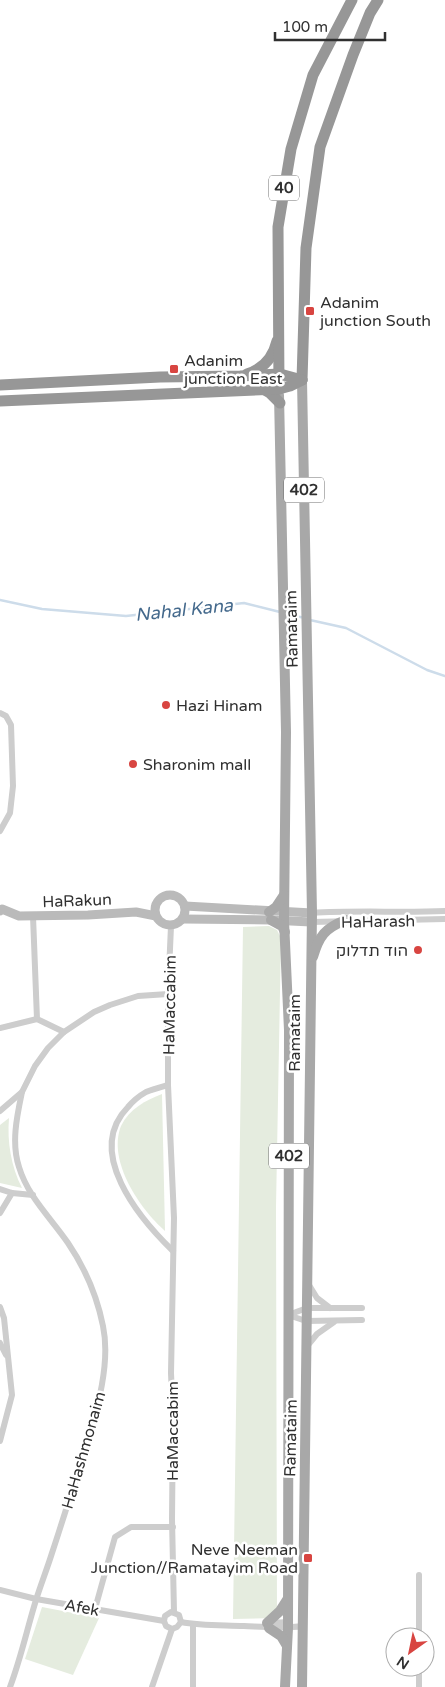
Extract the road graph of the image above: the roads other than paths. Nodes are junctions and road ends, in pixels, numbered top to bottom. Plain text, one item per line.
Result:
1 (352, 0) edge
2 (378, 0) edge
3 (279, 335) junction
4 (280, 374) junction
5 (240, 376) junction
6 (302, 380) junction
7 (0, 385) edge
8 (261, 389) junction
9 (279, 389) junction
10 (0, 400) edge
11 (280, 403) junction
12 (0, 713) edge
13 (0, 831) edge
14 (285, 894) junction
15 (156, 906) junction
16 (185, 906) junction
17 (1, 908) edge
18 (445, 911) edge
19 (136, 912) junction
20 (33, 916) junction
21 (156, 916) junction
22 (270, 916) junction
23 (284, 917) junction
24 (311, 918) junction
25 (183, 919) junction
26 (445, 919) edge
27 (346, 920) junction
28 (171, 926) junction
29 (285, 933) junction
30 (310, 965) junction
31 (168, 994) junction
32 (37, 1019) junction
33 (0, 1028) edge
34 (64, 1032) junction
35 (168, 1085) junction
36 (22, 1092) junction
37 (0, 1111) edge
38 (0, 1189) edge
39 (12, 1193) junction
40 (33, 1195) junction
41 (0, 1213) edge
42 (173, 1251) junction
43 (308, 1284) junction
44 (0, 1307) edge
45 (307, 1308) junction
46 (330, 1308) junction
47 (362, 1308) dead end
48 (288, 1316) junction
49 (362, 1320) dead end
50 (306, 1321) junction
51 (335, 1321) junction
52 (0, 1343) edge
53 (306, 1351) junction
54 (9, 1361) junction
55 (0, 1441) edge
56 (173, 1527) junction
57 (419, 1575) dead end
58 (0, 1590) edge
59 (36, 1599) junction
60 (288, 1599) junction
61 (95, 1609) junction
62 (174, 1612) junction
63 (164, 1621) junction
64 (180, 1622) junction
65 (194, 1625) junction
66 (268, 1625) junction
67 (288, 1625) junction
68 (303, 1626) junction
69 (419, 1627) edge
70 (172, 1629) junction
71 (287, 1647) junction
72 (10, 1687) edge
73 (152, 1687) edge
74 (193, 1687) edge
75 (285, 1687) edge
76 (302, 1687) edge

1 - 3 highway, 40
2 - 6 highway, 40
3 - 4 highway, 40
3 - 5 highway
4 - 5 highway
4 - 6 highway
4 - 9 highway, 40
5 - 7 highway
6 - 9 highway
6 - 24 main road, Ramataim / 402
8 - 9 highway
8 - 10 highway
8 - 11 highway
9 - 11 main road, Ramataim / 402
11 - 14 main road, Ramataim / 402
12 - 13 street
14 - 22 main road
14 - 23 main road, Ramataim / 402
15 - 16 street
15 - 19 street
15 - 21 street
16 - 22 street
16 - 25 street
17 - 20 street, HaRakun
18 - 24 street, HaHarash
19 - 20 street, HaRakun
19 - 21 street, HaRakun
20 - 32 street
21 - 28 street
22 - 23 street
22 - 25 street
22 - 29 main road
23 - 24 street
23 - 29 main road, Ramataim / 402
24 - 27 street, HaHarash
24 - 30 main road, Ramataim / 402
25 - 28 street
26 - 27 street, HaHarash
27 - 30 main road
28 - 31 street, HaMaccabim
29 - 48 main road, Ramataim / 402
30 - 43 main road, Ramataim / 402
31 - 34 street
31 - 35 street, HaMaccabim
32 - 33 street
32 - 34 street
34 - 36 street
35 - 42 street, HaMaccabim
35 - 42 street
36 - 37 street
36 - 40 street, HaHashmonaim
38 - 39 street
39 - 40 street
39 - 41 street
40 - 59 street, HaHashmonaim
42 - 56 street, HaMaccabim
43 - 45 main road, Ramataim / 402
43 - 46 street
44 - 54 street
45 - 46 street
45 - 48 street
45 - 50 main road, Ramataim / 402
46 - 47 street
48 - 50 street
48 - 60 main road, Ramataim / 402
49 - 51 street
50 - 51 street
50 - 53 main road, Ramataim / 402
51 - 53 street
52 - 54 street
53 - 68 main road, Ramataim / 402
54 - 55 street
56 - 61 street
56 - 62 street, HaMaccabim
57 - 69 street
58 - 59 street, Afek
59 - 61 street, Afek
59 - 72 street, HaHashmonaim
60 - 66 main road
60 - 67 main road, Ramataim / 402
61 - 63 street, Afek
62 - 63 street
62 - 64 street
63 - 70 street
64 - 65 street
64 - 70 street
65 - 66 street
65 - 74 street
66 - 67 street
66 - 71 main road
67 - 68 street
67 - 71 main road, Ramataim / 402
68 - 76 main road, Ramataim / 402
70 - 73 street
71 - 75 main road, Ramataim / 402

